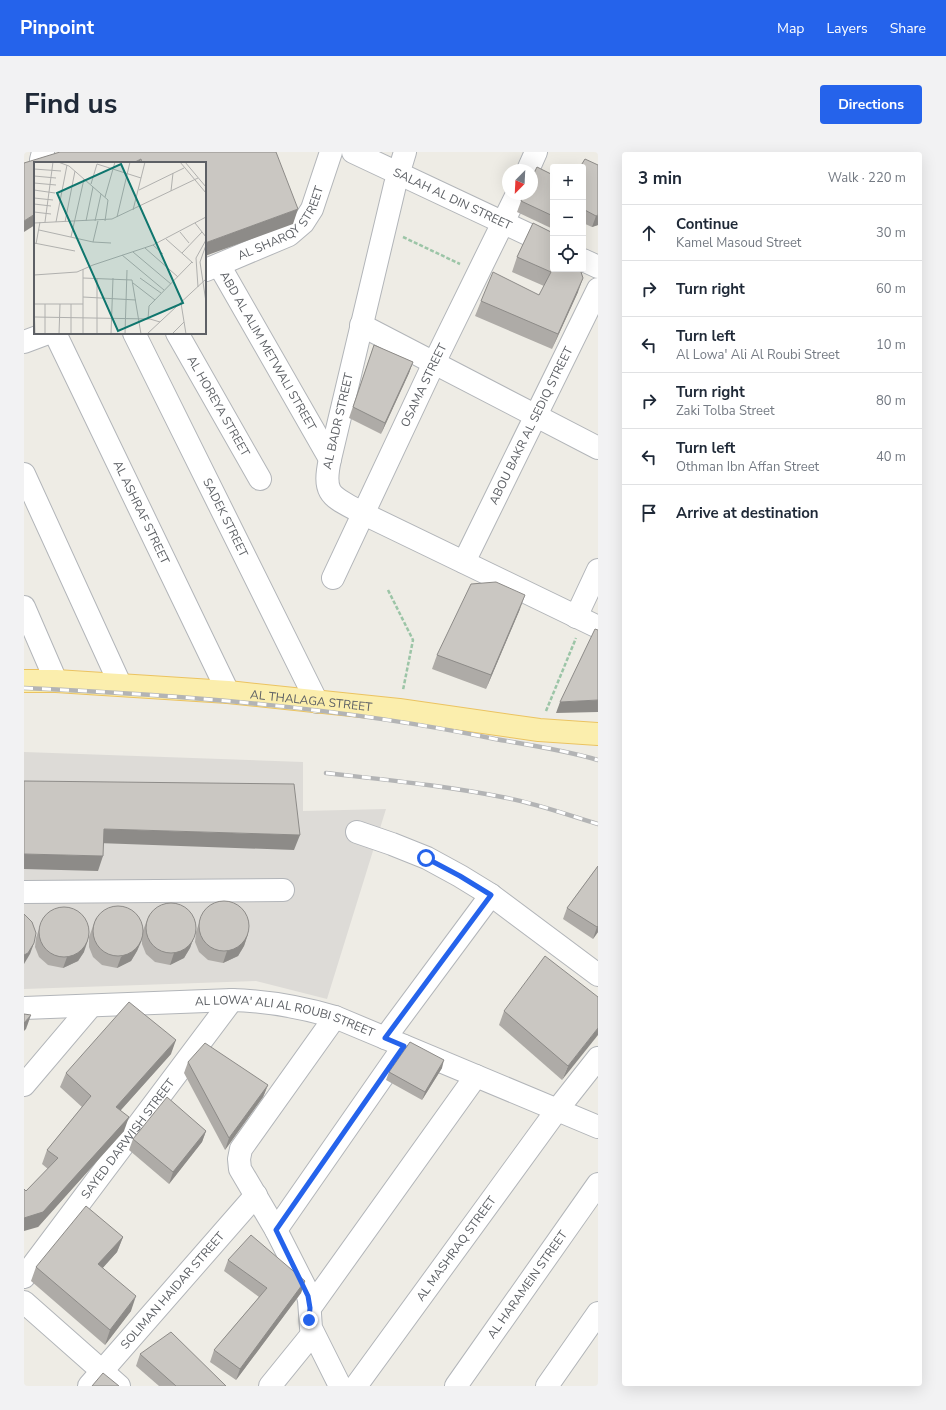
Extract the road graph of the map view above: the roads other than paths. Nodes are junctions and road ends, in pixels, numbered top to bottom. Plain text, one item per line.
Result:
1 (63, 152) edge
2 (332, 152) edge
3 (353, 152) edge
4 (405, 152) edge
5 (536, 152) edge
6 (36, 159) edge
7 (531, 164) edge
8 (398, 173) junction
9 (514, 200) edge
10 (504, 223) junction
11 (550, 245) edge
12 (586, 261) edge
13 (212, 267) edge
14 (598, 267) edge
15 (598, 289) edge
16 (361, 325) junction
17 (45, 334) edge
18 (55, 334) edge
19 (134, 334) edge
20 (178, 334) edge
21 (24, 342) edge
22 (434, 363) junction
23 (536, 415) junction
24 (598, 448) edge
25 (330, 459) junction
26 (24, 474) edge
27 (260, 479) dead end
28 (30, 501) edge
29 (362, 513) junction
30 (464, 562) junction
31 (598, 570) edge
32 (333, 578) dead end
33 (24, 607) edge
34 (586, 622) edge
35 (24, 681) edge
36 (56, 681) junction
37 (120, 684) junction
38 (228, 692) junction
39 (316, 702) junction
40 (598, 734) edge
41 (357, 832) dead end
42 (283, 890) dead end
43 (24, 892) edge
44 (491, 895) junction
45 (598, 975) edge
46 (232, 1000) junction
47 (91, 1006) junction
48 (24, 1008) edge
49 (335, 1017) junction
50 (394, 1042) junction
51 (598, 1058) edge
52 (476, 1076) junction
53 (24, 1085) edge
54 (557, 1110) junction
55 (598, 1127) edge
56 (598, 1184) edge
57 (256, 1195) junction
58 (276, 1230) junction
59 (24, 1277) edge
60 (24, 1302) edge
61 (310, 1308) junction
62 (598, 1313) edge
63 (313, 1333) junction
64 (96, 1378) edge
65 (119, 1386) edge
66 (270, 1386) edge
67 (340, 1386) edge
68 (356, 1386) edge
69 (456, 1386) edge
70 (547, 1386) edge

1 - 6 main road
2 - 13 street, AL SHARQY STREET
3 - 8 street, SALAH AL DIN STREET
4 - 8 street, AL BADR STREET
5 - 7 street
8 - 10 street, SALAH AL DIN STREET
8 - 16 street, AL BADR STREET
9 - 10 street, OSAMA STREET
10 - 11 street, SALAH AL DIN STREET
10 - 22 street, OSAMA STREET
12 - 14 street
13 - 25 street, ABD AL ALIM METWALI STREET
15 - 23 street, ABOU BAKR AL SEDIQ STREET
16 - 22 street
16 - 25 street, AL BADR STREET
17 - 21 street
18 - 38 street, AL ASHRAF STREET
19 - 39 street, SADEK STREET
20 - 27 street, AL HOREYA STREET
22 - 23 street
22 - 29 street, OSAMA STREET
23 - 24 street
23 - 30 street, ABOU BAKR AL SEDIQ STREET
25 - 29 street, AL BADR STREET
26 - 28 street
28 - 37 street
29 - 30 street, AL BADR STREET
29 - 32 street, OSAMA STREET
30 - 34 street, AL BADR STREET
31 - 34 street
33 - 36 street
35 - 36 main road, AL THALAGA STREET
36 - 37 main road, AL THALAGA STREET
37 - 38 main road, AL THALAGA STREET
38 - 39 main road, AL THALAGA STREET
39 - 40 main road, AL THALAGA STREET
41 - 44 street
42 - 43 street
44 - 45 street
44 - 50 street
46 - 47 street, AL LOWA' ALI AL ROUBI STREET
46 - 49 street, AL LOWA' ALI AL ROUBI STREET
46 - 59 street, SAYED DARWISH STREET
47 - 48 street, AL LOWA' ALI AL ROUBI STREET
47 - 53 street
49 - 50 street, AL LOWA' ALI AL ROUBI STREET
49 - 57 street
50 - 52 street, AL LOWA' ALI AL ROUBI STREET
50 - 58 street
51 - 54 street, AL MASHRAQ STREET
52 - 54 street, AL LOWA' ALI AL ROUBI STREET
52 - 61 street
54 - 55 street, AL LOWA' ALI AL ROUBI STREET
54 - 68 street, AL MASHRAQ STREET
56 - 69 street, AL HARAMEIN STREET
57 - 58 street
57 - 64 street, SOLIMAN HAIDAR STREET
58 - 61 street
60 - 64 street
61 - 63 street
62 - 70 street
63 - 66 street
63 - 67 street
64 - 65 street

